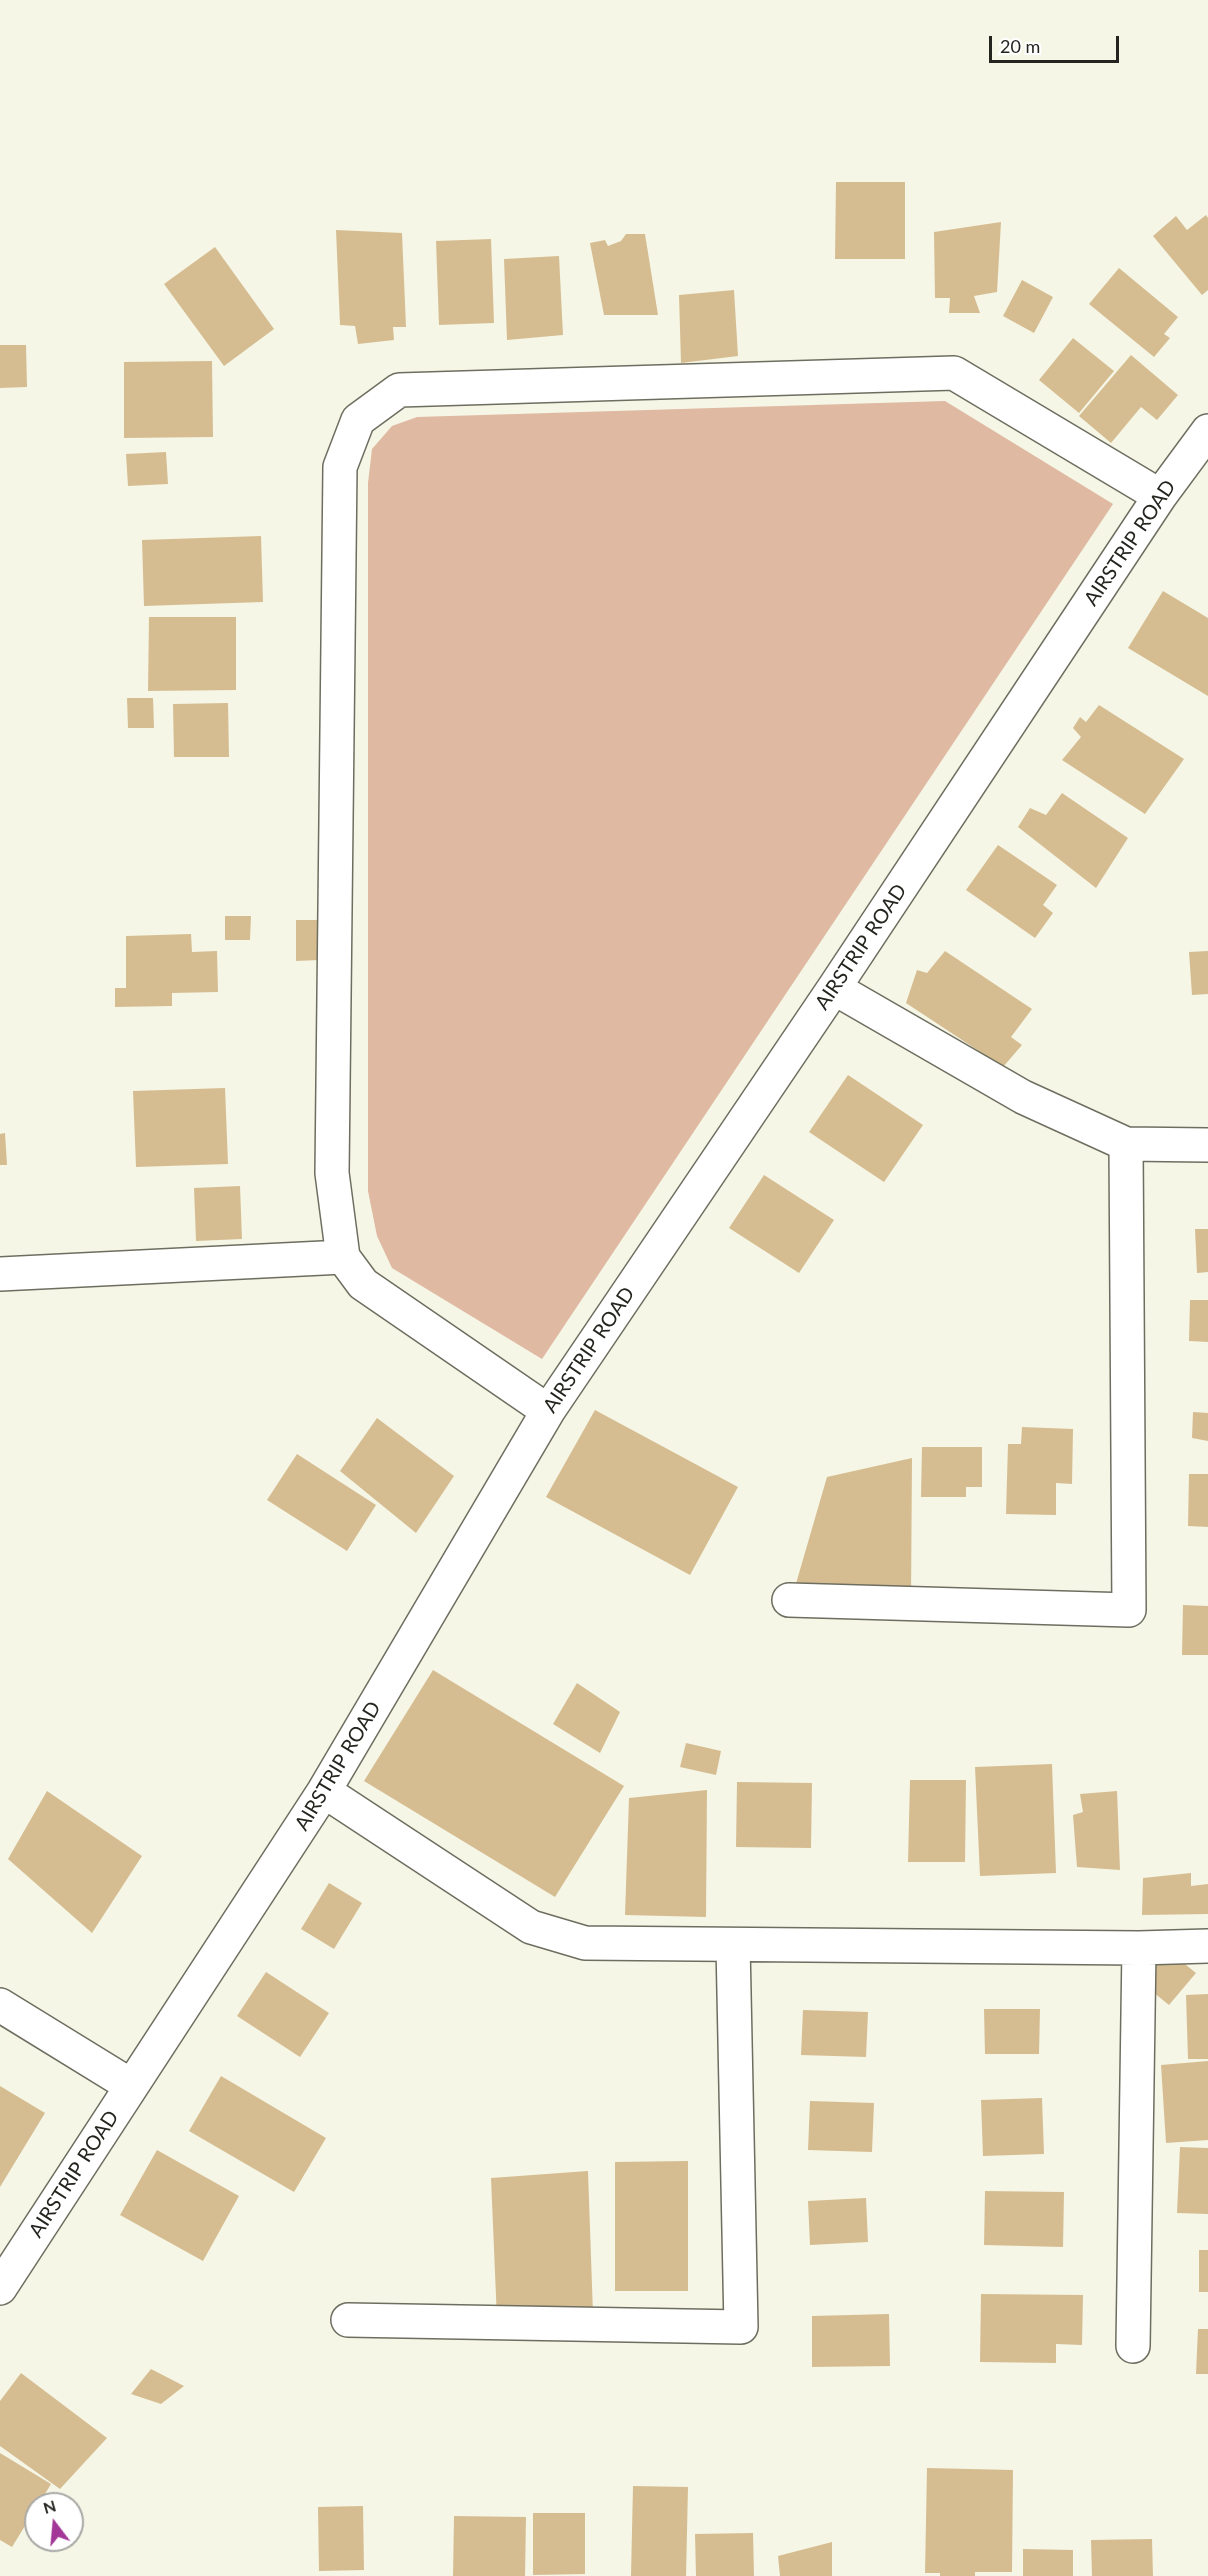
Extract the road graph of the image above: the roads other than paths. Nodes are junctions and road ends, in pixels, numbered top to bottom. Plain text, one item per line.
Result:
1 (1208, 431) edge
2 (1160, 496) junction
3 (834, 988) junction
4 (1126, 1144) junction
5 (1208, 1145) edge
6 (343, 1257) junction
7 (0, 1274) edge
8 (548, 1411) junction
9 (789, 1600) dead end
10 (324, 1791) junction
11 (733, 1945) junction
12 (1208, 1946) edge
13 (1139, 1948) junction
14 (0, 2006) edge
15 (130, 2085) junction
16 (0, 2288) edge
17 (348, 2320) dead end
18 (1133, 2346) dead end

1 - 2 street, AIRSTRIP ROAD
2 - 3 street, AIRSTRIP ROAD
2 - 6 street
3 - 4 street
3 - 8 street, AIRSTRIP ROAD
4 - 5 street
4 - 9 street
6 - 7 street
6 - 8 street
8 - 10 street, AIRSTRIP ROAD
10 - 11 street
10 - 15 street, AIRSTRIP ROAD
11 - 13 street
11 - 17 street
12 - 13 street
13 - 18 street
14 - 15 street
15 - 16 street, AIRSTRIP ROAD

